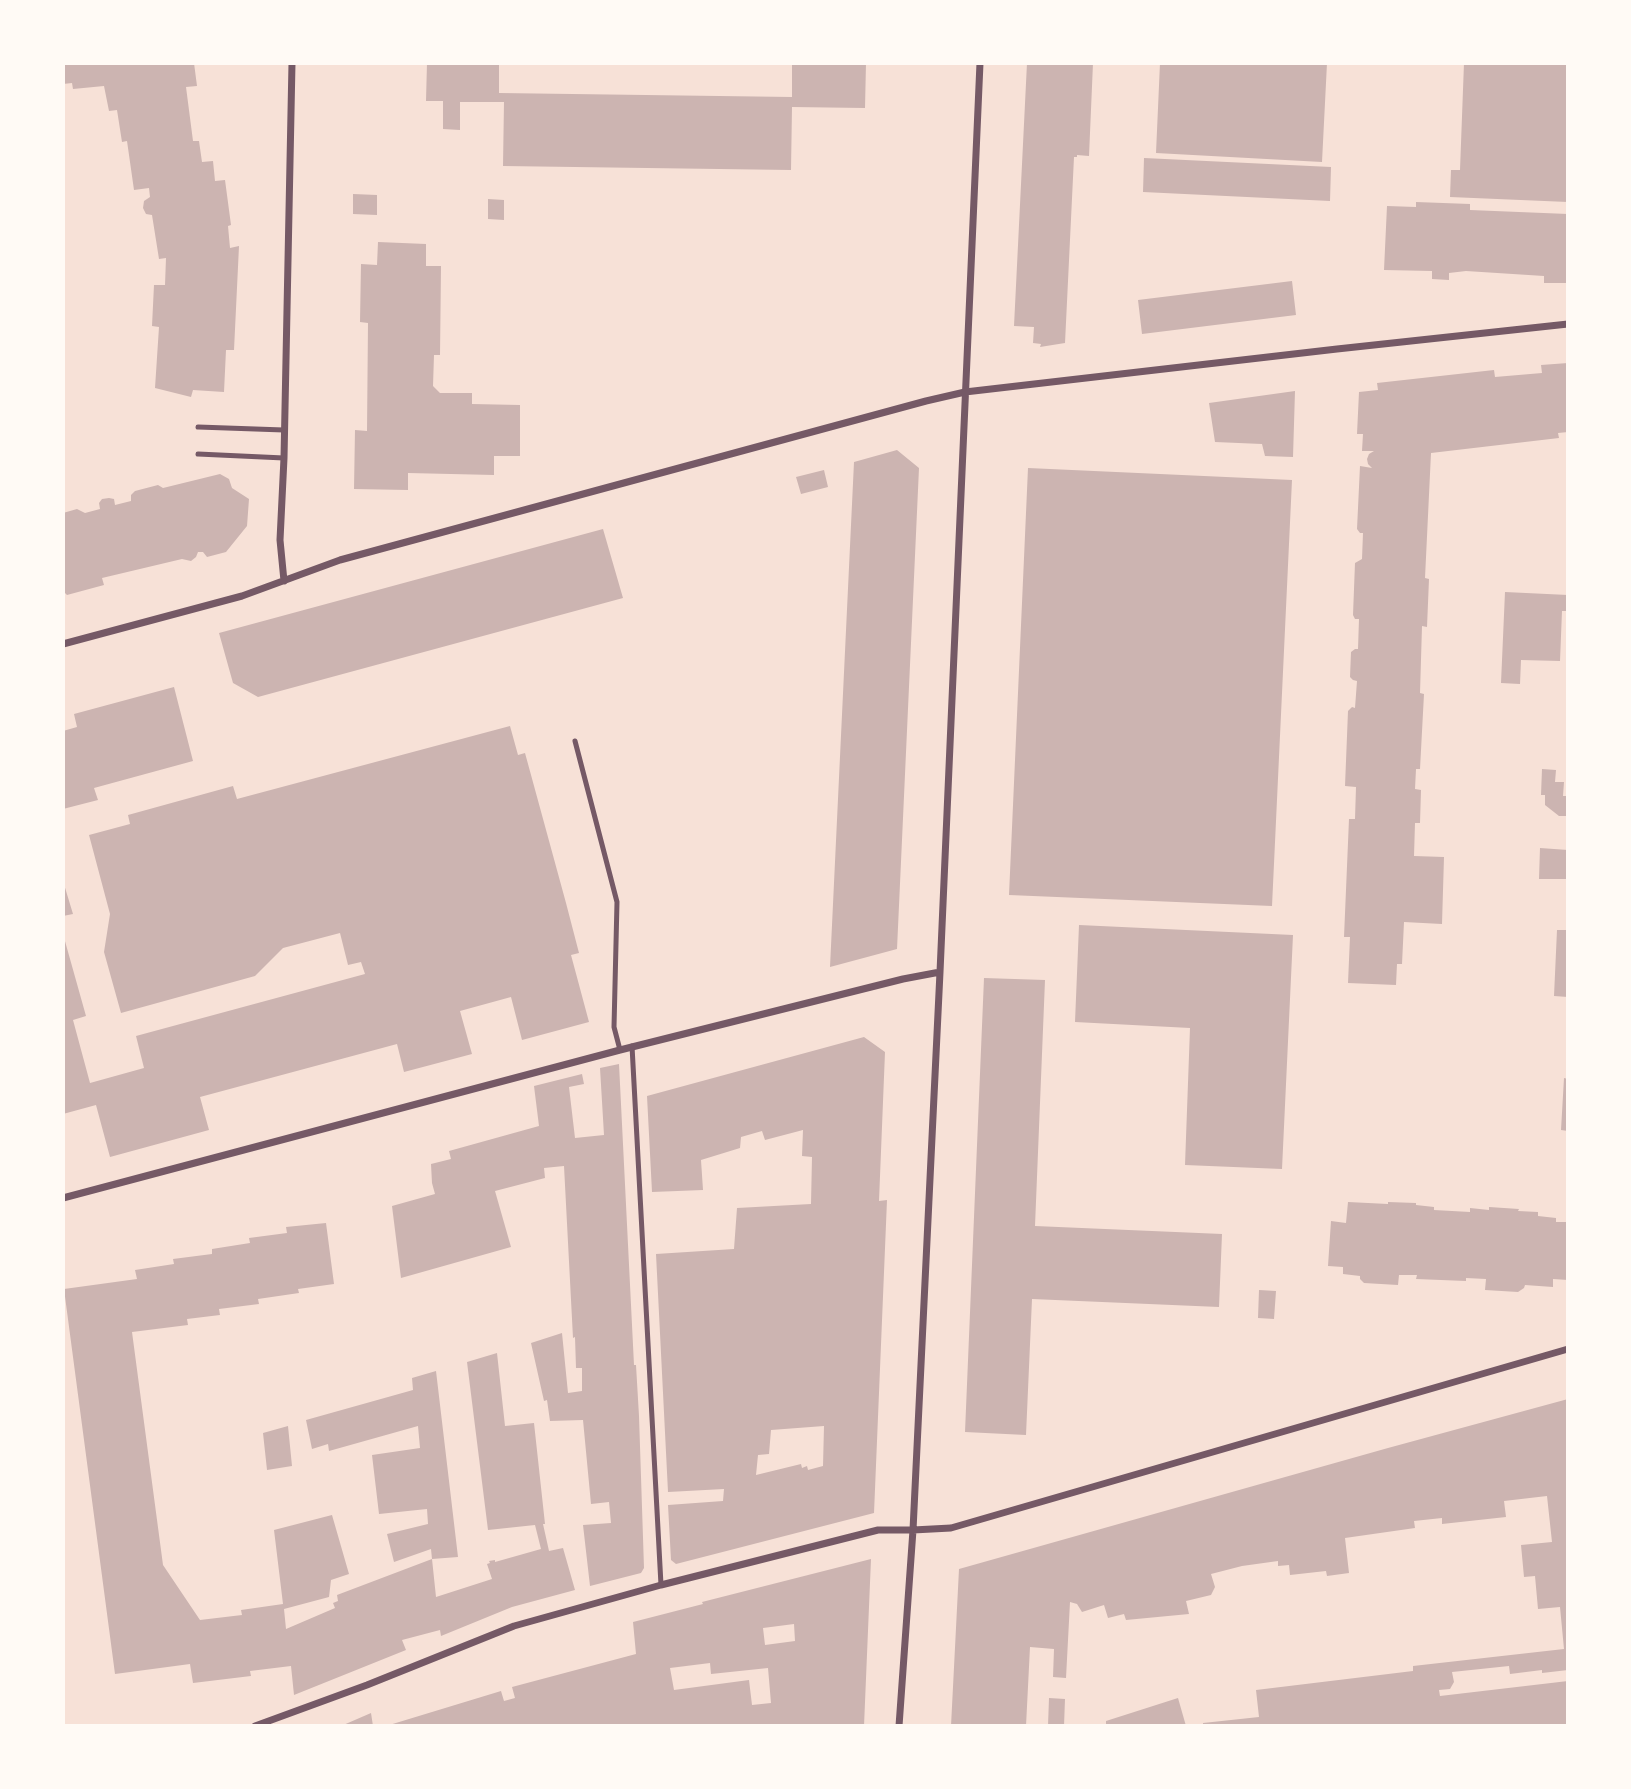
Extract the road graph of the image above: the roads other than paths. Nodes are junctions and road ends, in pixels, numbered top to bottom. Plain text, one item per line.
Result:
1 (292, 63) edge
2 (980, 63) edge
3 (1568, 324) edge
4 (965, 392) junction
5 (198, 428) dead end
6 (284, 430) junction
7 (198, 454) dead end
8 (284, 458) junction
9 (284, 581) junction
10 (63, 645) edge
11 (575, 741) dead end
12 (940, 972) junction
13 (632, 1046) junction
14 (620, 1050) junction
15 (63, 1198) edge
16 (1568, 1349) edge
17 (913, 1530) junction
18 (661, 1585) junction
19 (255, 1726) edge
20 (899, 1726) edge

1 - 6 street
2 - 4 street
3 - 4 street
4 - 9 street
4 - 12 street
5 - 6 lane
6 - 8 street
7 - 8 lane
8 - 9 street
9 - 10 street
11 - 14 lane
12 - 13 street
12 - 17 street
13 - 14 street
13 - 18 lane
14 - 15 street
16 - 17 street
17 - 18 street
17 - 20 street
18 - 19 street

